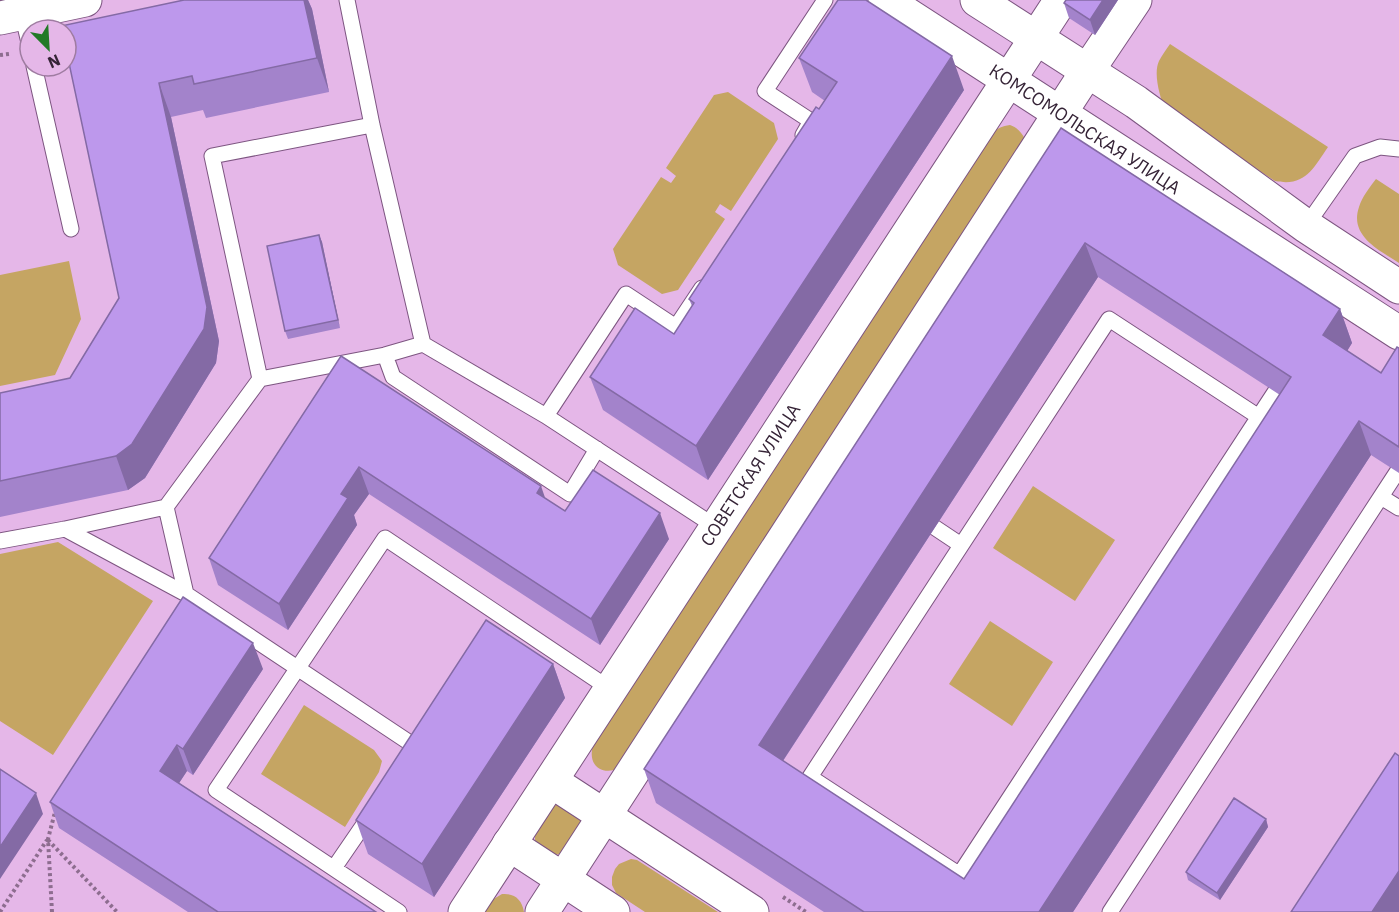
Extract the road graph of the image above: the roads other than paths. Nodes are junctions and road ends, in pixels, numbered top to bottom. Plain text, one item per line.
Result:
1 (85, 0) edge
2 (347, 0) edge
3 (825, 0) edge
4 (885, 0) edge
5 (978, 0) edge
6 (1061, 0) edge
7 (1135, 0) edge
8 (11, 16) edge
9 (1036, 38) junction
10 (1088, 70) junction
11 (37, 78) edge
12 (1008, 80) junction
13 (1060, 113) junction
14 (372, 125) junction
15 (1399, 149) edge
16 (792, 151) edge
17 (1306, 226) junction
18 (71, 229) dead end
19 (1285, 259) junction
20 (709, 278) edge
21 (1399, 287) edge
22 (1399, 333) edge
23 (423, 344) junction
24 (385, 356) junction
25 (260, 379) junction
26 (1275, 392) edge
27 (546, 416) junction
28 (1259, 417) junction
29 (597, 449) junction
30 (1397, 472) edge
31 (1381, 497) junction
32 (166, 507) junction
33 (1399, 508) edge
34 (716, 527) junction
35 (934, 527) dead end
36 (65, 529) junction
37 (0, 542) edge
38 (961, 545) junction
39 (186, 594) junction
40 (298, 668) junction
41 (610, 689) junction
42 (416, 747) edge
43 (550, 781) junction
44 (378, 803) edge
45 (605, 816) junction
46 (509, 844) junction
47 (334, 868) junction
48 (960, 875) junction
49 (563, 879) junction
50 (947, 893) edge
51 (399, 912) edge
52 (465, 912) edge
53 (542, 912) edge
54 (613, 912) edge
55 (752, 912) edge
56 (1110, 912) edge

1 - 8 street
2 - 14 lane
3 - 16 lane
4 - 12 street, КОМСОМОЛЬСКАЯ УЛИЦА
5 - 9 street
6 - 9 street, СОВЕТСКАЯ УЛИЦА
7 - 10 street
9 - 10 street
9 - 12 street, СОВЕТСКАЯ УЛИЦА
10 - 13 street
10 - 17 street
11 - 18 lane
12 - 13 street, КОМСОМОЛЬСКАЯ УЛИЦА
12 - 34 street, СОВЕТСКАЯ УЛИЦА
13 - 19 street, КОМСОМОЛЬСКАЯ УЛИЦА
13 - 45 street
14 - 23 lane
14 - 25 lane
15 - 17 lane
17 - 19 street
17 - 21 street
19 - 22 street, КОМСОМОЛЬСКАЯ УЛИЦА
20 - 27 lane
23 - 24 lane
23 - 27 lane
24 - 25 lane
24 - 29 lane
25 - 32 lane
26 - 28 lane
27 - 29 lane
28 - 38 lane
28 - 48 lane
29 - 34 lane
30 - 31 lane
31 - 33 lane
31 - 56 lane
32 - 36 lane
32 - 39 lane
34 - 41 street, СОВЕТСКАЯ УЛИЦА
35 - 38 lane
36 - 37 lane
36 - 39 lane
38 - 48 lane
39 - 40 lane
40 - 41 lane
40 - 42 lane
40 - 47 lane
41 - 43 street, СОВЕТСКАЯ УЛИЦА
43 - 45 street
43 - 46 street, СОВЕТСКАЯ УЛИЦА
44 - 47 lane
45 - 49 street
45 - 55 street
46 - 49 street
46 - 52 street, СОВЕТСКАЯ УЛИЦА
47 - 51 lane
48 - 50 lane
49 - 53 street
49 - 54 street

